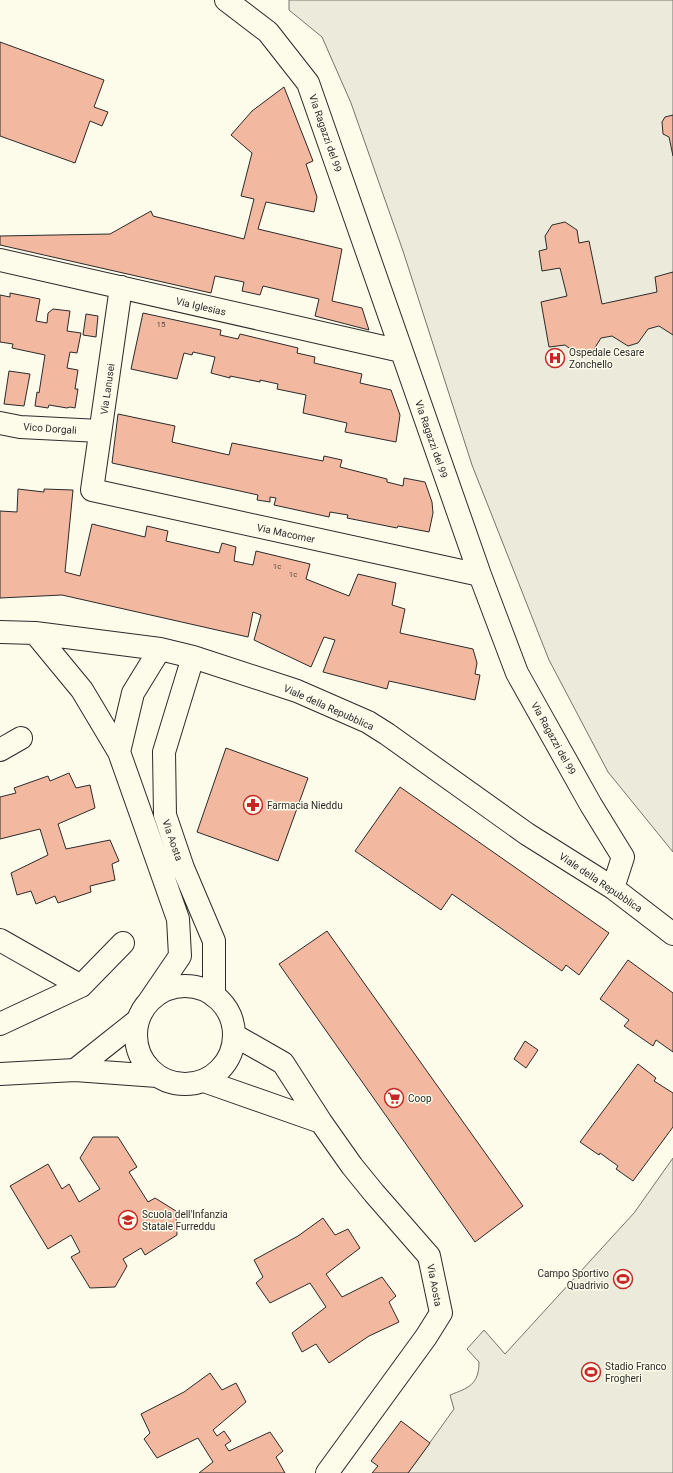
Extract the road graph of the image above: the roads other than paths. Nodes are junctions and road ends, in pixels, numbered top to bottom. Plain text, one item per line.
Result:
1 (226, 0) edge
2 (0, 260) edge
3 (121, 287) junction
4 (401, 352) junction
5 (0, 424) edge
6 (100, 432) junction
7 (92, 490) joint
8 (480, 575) junction
9 (0, 632) edge
10 (35, 633) junction
11 (160, 649) junction
12 (193, 657) junction
13 (21, 738) dead end
14 (0, 750) edge
15 (119, 752) junction
16 (613, 888) junction
17 (673, 934) edge
18 (0, 940) edge
19 (123, 943) dead end
20 (81, 986) junction
21 (214, 996) junction
22 (143, 1011) junction
23 (0, 1024) edge
24 (234, 1035) junction
25 (75, 1070) junction
26 (0, 1074) edge
27 (158, 1076) junction
28 (204, 1081) junction
29 (321, 1122) junction
30 (327, 1473) edge

1 - 4 street, Via Ragazzi del 99
2 - 3 street, Via Iglesias
3 - 4 street, Via Iglesias
3 - 6 street, Via Lanusei
4 - 8 street, Via Ragazzi del 99
5 - 6 street, Vico Dorgali
6 - 7 street, Via Lanusei
7 - 8 street, Via Macomer
8 - 16 street, Via Ragazzi del 99
9 - 10 street, Viale della Repubblica
10 - 11 street, Viale della Repubblica
10 - 15 street, Via Aosta
11 - 12 street, Viale della Repubblica
11 - 15 street
12 - 16 street, Viale della Repubblica
12 - 21 street, Via Aosta
13 - 14 street
15 - 22 street, Via Aosta
16 - 17 street, Viale della Repubblica
18 - 20 street
19 - 20 street
20 - 23 street
21 - 22 street
21 - 24 street
22 - 25 street
22 - 27 street
24 - 28 street
24 - 29 street, Via Aosta
25 - 26 street
25 - 27 street
27 - 28 street
28 - 29 street
29 - 30 street, Via Aosta

